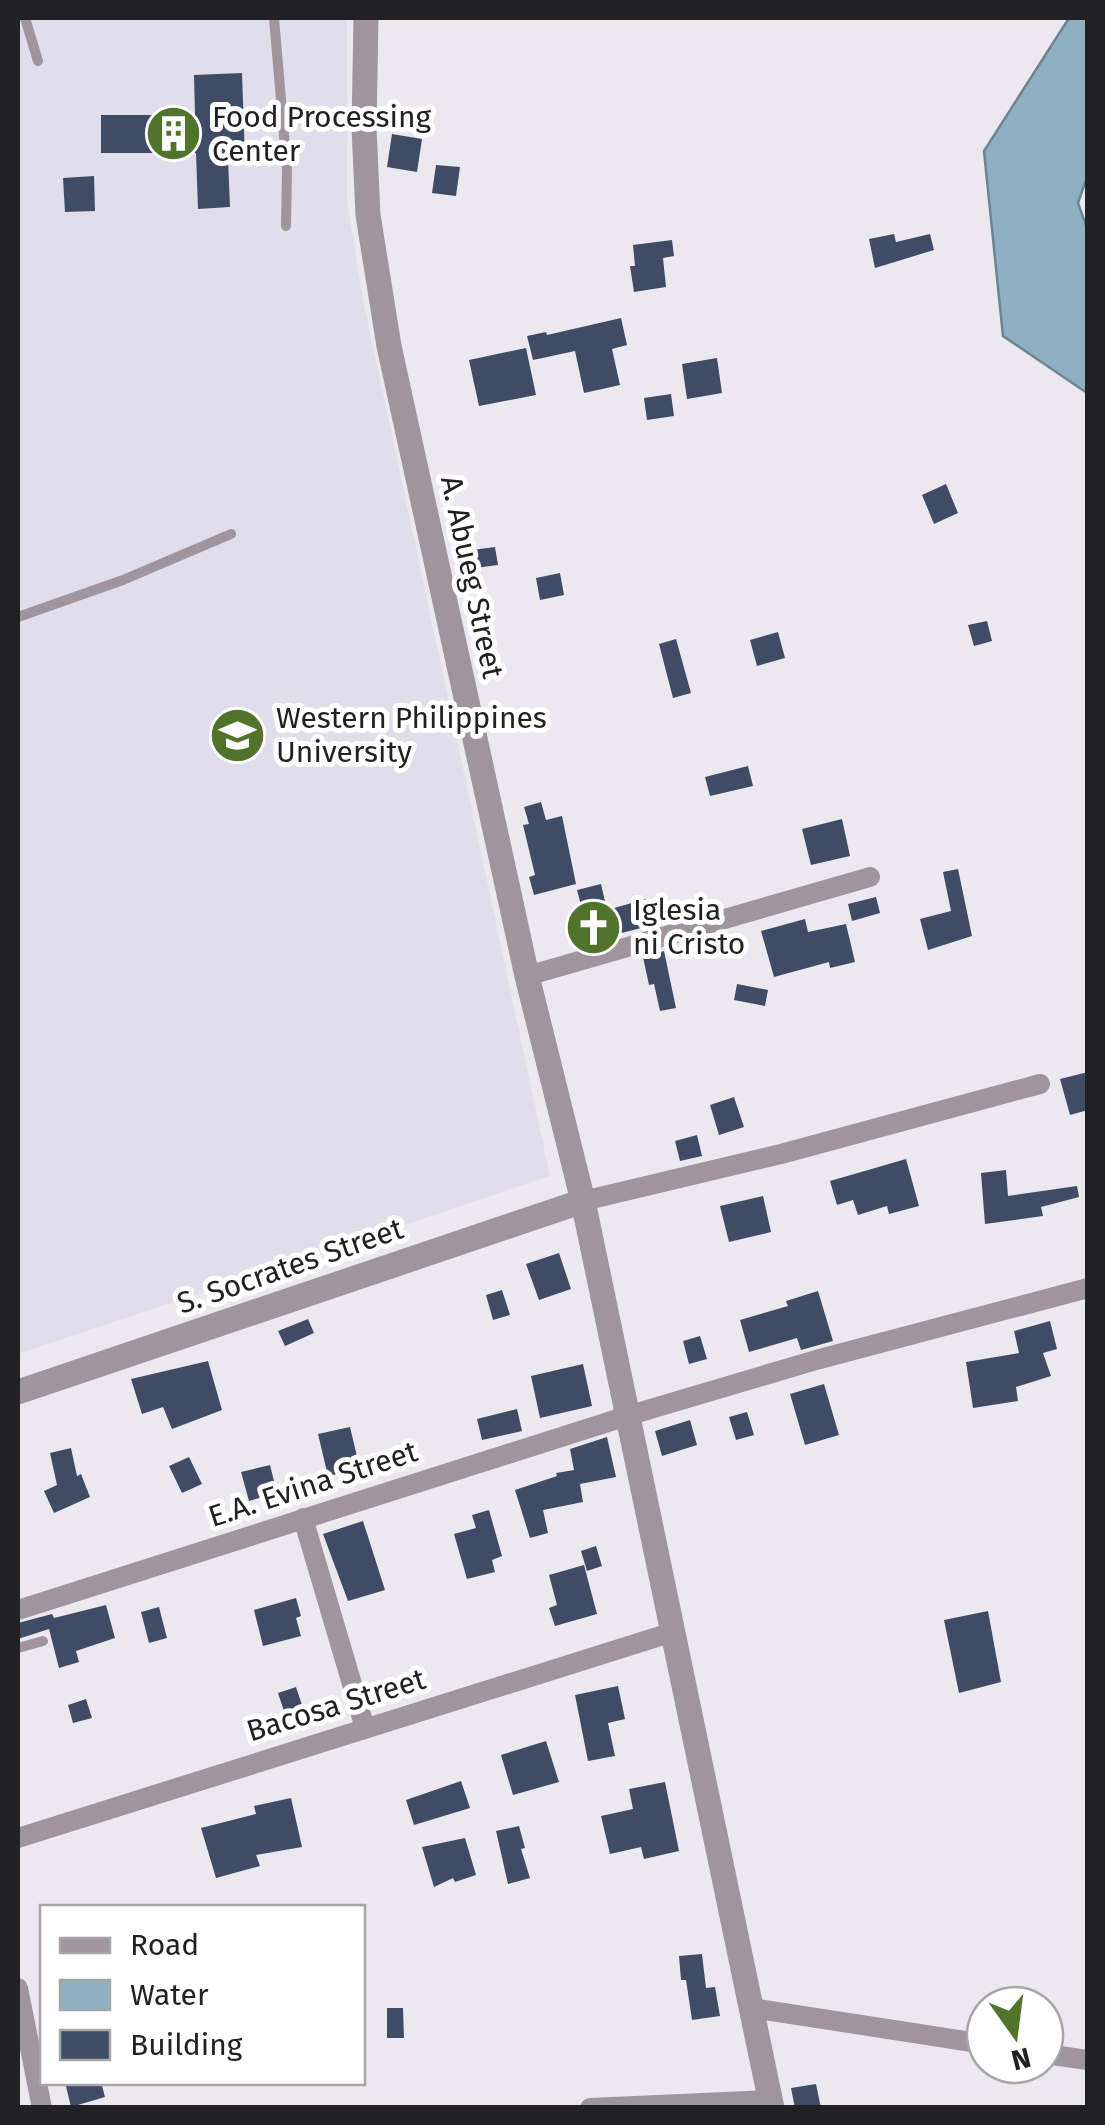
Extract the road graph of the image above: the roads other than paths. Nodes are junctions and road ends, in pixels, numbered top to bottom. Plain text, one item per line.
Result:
1 (26, 18) edge
2 (274, 18) edge
3 (366, 18) edge
4 (38, 61) dead end
5 (286, 226) dead end
6 (231, 534) dead end
7 (18, 617) edge
8 (870, 877) dead end
9 (526, 976) junction
10 (1040, 1084) dead end
11 (583, 1201) junction
12 (1088, 1288) edge
13 (18, 1392) edge
14 (627, 1416) junction
15 (302, 1518) junction
16 (18, 1610) edge
17 (673, 1632) junction
18 (43, 1641) dead end
19 (18, 1648) edge
20 (365, 1728) junction
21 (18, 1838) edge
22 (18, 1988) edge
23 (752, 2008) junction
24 (965, 2041) edge
25 (771, 2104) edge
26 (42, 2108) edge
27 (590, 2108) edge

1 - 4 lane
2 - 5 lane
3 - 9 street, A. Abueg Street
6 - 7 lane
8 - 9 street
9 - 11 street, A. Abueg Street
10 - 11 street
11 - 13 street, S. Socrates Street
11 - 14 street, A. Abueg Street
12 - 14 street, E.A. Evina Street
14 - 15 street, E.A. Evina Street
14 - 17 street, A. Abueg Street
15 - 16 street, E.A. Evina Street
15 - 20 street
17 - 20 street, Bacosa Street
17 - 23 street, A. Abueg Street
18 - 19 lane
20 - 21 street, Bacosa Street
22 - 26 street
23 - 24 street
23 - 25 street, A. Abueg Street
25 - 27 street

